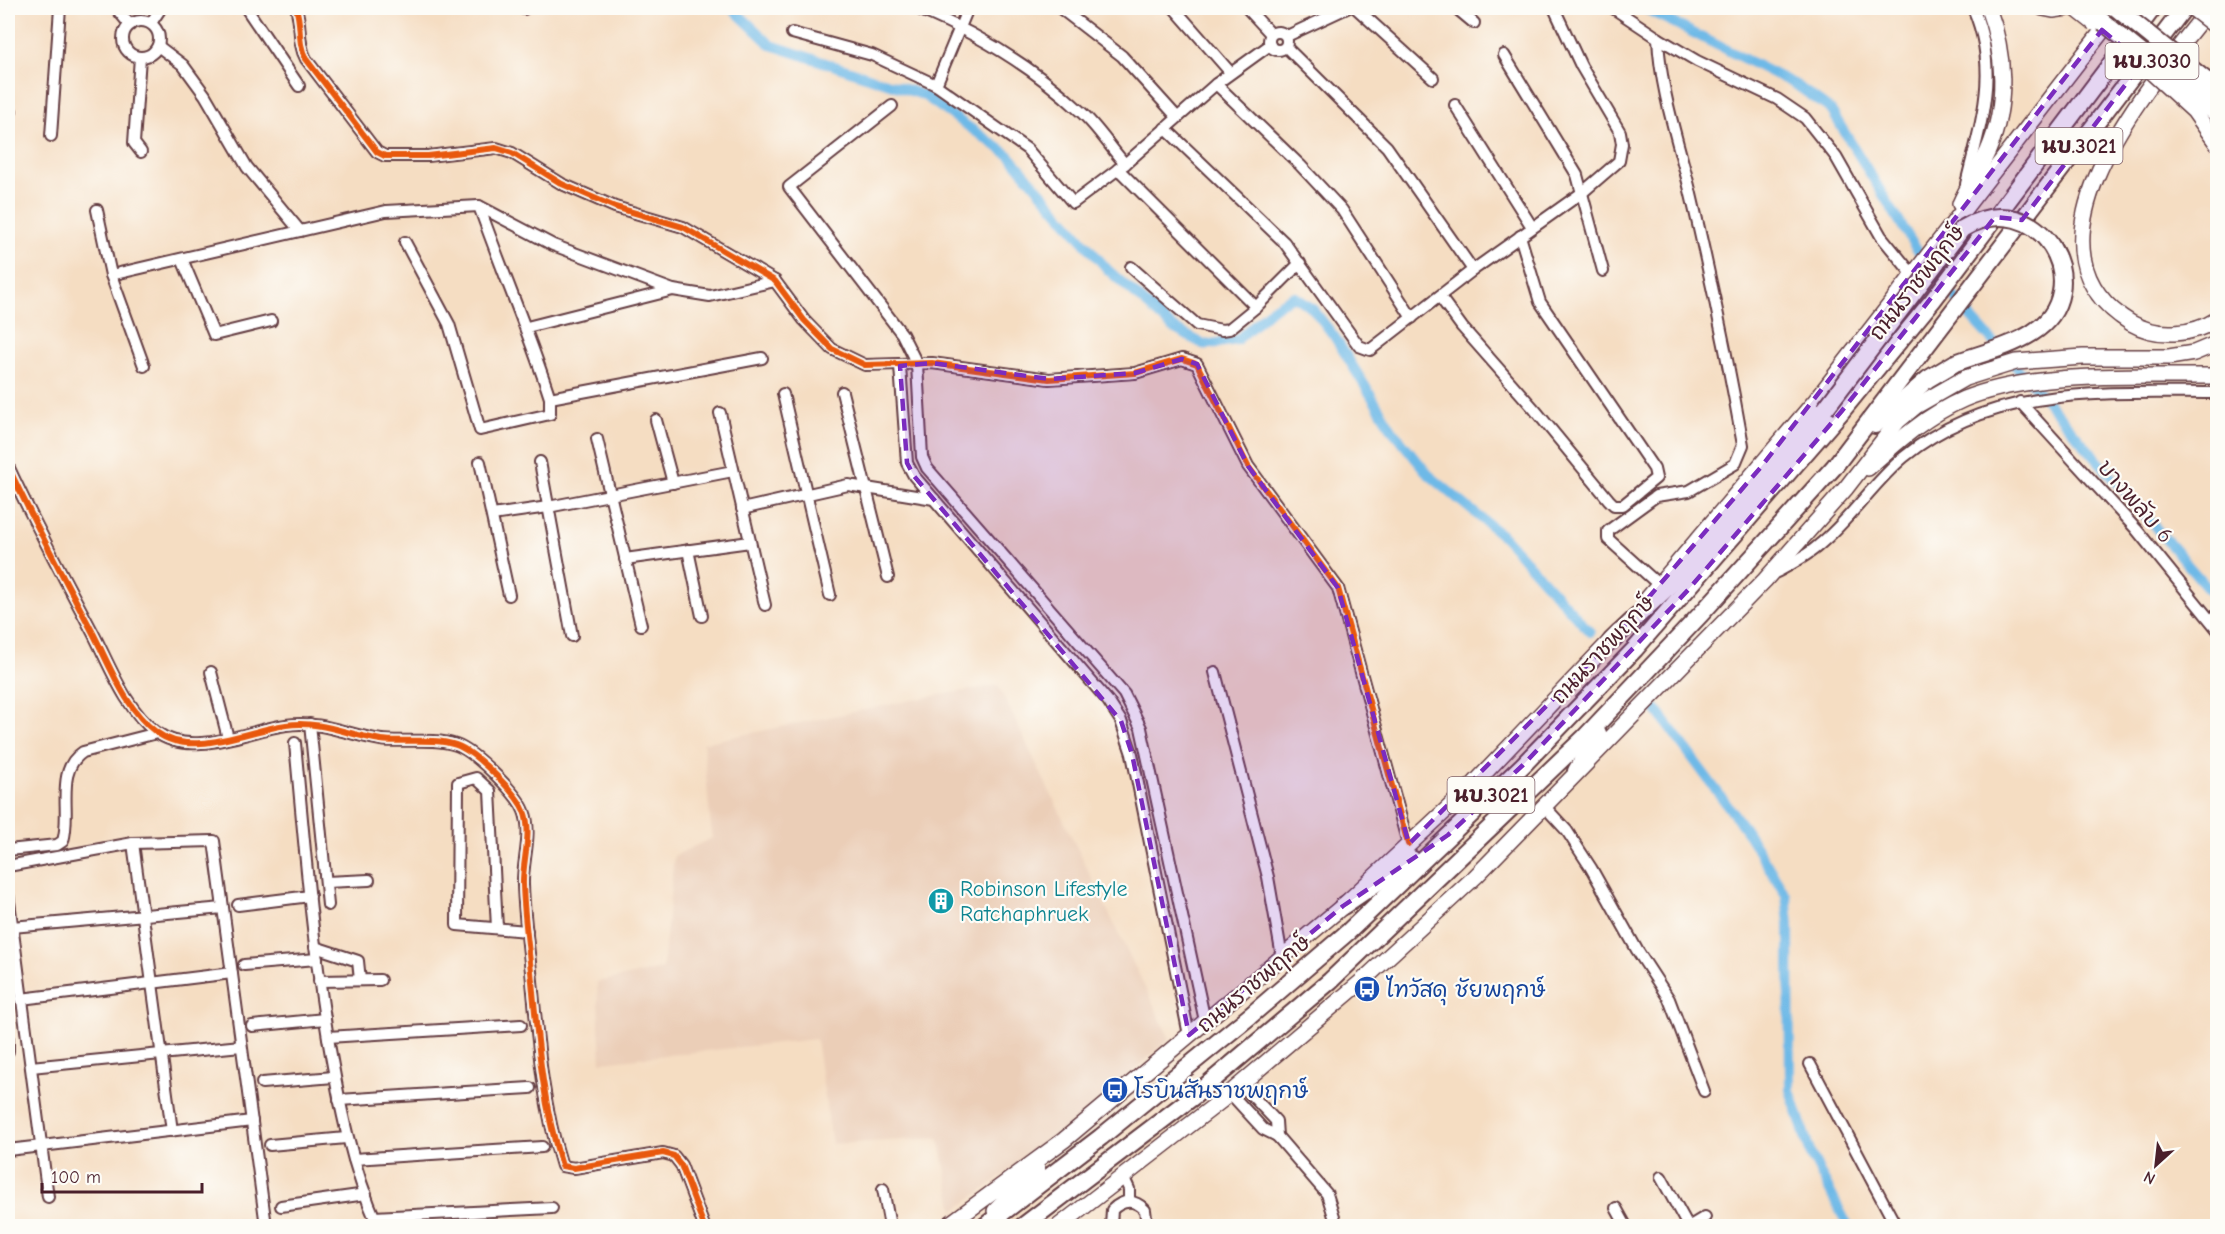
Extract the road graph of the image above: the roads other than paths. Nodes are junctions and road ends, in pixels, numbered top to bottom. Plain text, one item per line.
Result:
1 (60, 8) edge
2 (116, 8) edge
3 (161, 8) edge
4 (246, 8) edge
5 (296, 8) edge
6 (916, 8) edge
7 (968, 8) edge
8 (1060, 8) edge
9 (1174, 8) edge
10 (1247, 8) edge
11 (1356, 8) edge
12 (1456, 8) edge
13 (1554, 8) edge
14 (1613, 8) edge
15 (1973, 8) edge
16 (1988, 8) edge
17 (2043, 8) edge
18 (2067, 8) edge
19 (2075, 8) edge
20 (2086, 8) edge
21 (2109, 8) edge
22 (2118, 8) edge
23 (2153, 8) edge
24 (2184, 8) edge
25 (2192, 8) edge
26 (2210, 8) edge
27 (1340, 9) edge
28 (151, 23) junction
29 (1474, 23) dead end
30 (130, 25) junction
31 (960, 27) junction
32 (2217, 28) edge
33 (792, 33) dead end
34 (1658, 38) junction
35 (1270, 40) junction
36 (1286, 42) junction
37 (158, 46) junction
38 (1504, 56) dead end
39 (140, 57) junction
40 (1230, 72) junction
41 (1433, 78) dead end
42 (1216, 84) junction
43 (936, 85) junction
44 (298, 86) dead end
45 (2217, 90) edge
46 (892, 105) dead end
47 (1455, 105) dead end
48 (2217, 114) edge
49 (1177, 117) junction
50 (1165, 128) junction
51 (51, 136) dead end
52 (2217, 145) edge
53 (141, 152) dead end
54 (1122, 167) junction
55 (1583, 192) junction
56 (1962, 199) junction
57 (479, 206) junction
58 (97, 210) dead end
59 (1951, 226) junction
60 (1532, 227) junction
61 (300, 231) junction
62 (1520, 236) junction
63 (405, 242) dead end
64 (182, 259) junction
65 (1300, 263) junction
66 (1131, 267) dead end
67 (1473, 270) junction
68 (1917, 270) junction
69 (1603, 271) dead end
70 (111, 275) junction
71 (775, 281) junction
72 (673, 290) junction
73 (1440, 297) junction
74 (1256, 307) junction
75 (1412, 318) junction
76 (2217, 320) edge
77 (271, 321) dead end
78 (527, 327) junction
79 (2217, 343) edge
80 (762, 358) dead end
81 (916, 364) junction
82 (144, 366) dead end
83 (900, 366) junction
84 (2217, 376) edge
85 (842, 392) dead end
86 (2217, 393) edge
87 (783, 394) dead end
88 (550, 399) junction
89 (2020, 402) junction
90 (720, 413) dead end
91 (656, 420) dead end
92 (597, 439) dead end
93 (480, 462) dead end
94 (540, 462) dead end
95 (8, 466) edge
96 (1834, 467) junction
97 (733, 471) junction
98 (673, 483) junction
99 (866, 488) junction
100 (1846, 488) junction
101 (807, 494) junction
102 (610, 495) junction
103 (934, 499) junction
104 (548, 507) junction
105 (742, 509) junction
106 (492, 515) junction
107 (750, 542) junction
108 (688, 550) junction
109 (625, 559) junction
110 (888, 577) dead end
111 (1765, 580) junction
112 (1659, 585) junction
113 (509, 595) dead end
114 (830, 595) dead end
115 (765, 605) dead end
116 (702, 616) dead end
117 (641, 625) dead end
118 (2217, 630) edge
119 (572, 636) dead end
120 (1611, 641) junction
121 (211, 672) dead end
122 (1215, 672) dead end
123 (1615, 703) junction
124 (310, 724) junction
125 (157, 733) junction
126 (228, 738) junction
127 (295, 743) dead end
128 (1132, 754) junction
129 (1146, 754) junction
130 (1576, 771) junction
131 (1545, 807) junction
132 (1448, 835) junction
133 (133, 843) junction
134 (1408, 844) junction
135 (8, 850) edge
136 (8, 866) edge
137 (369, 880) dead end
138 (326, 882) junction
139 (8, 894) edge
140 (310, 896) junction
141 (238, 905) dead end
142 (328, 905) dead end
143 (1343, 906) junction
144 (223, 908) junction
145 (143, 915) junction
146 (12, 927) junction
147 (497, 928) junction
148 (527, 931) junction
149 (315, 947) junction
150 (1282, 957) junction
151 (317, 959) junction
152 (244, 965) dead end
153 (232, 973) junction
154 (360, 980) junction
155 (380, 980) dead end
156 (319, 981) junction
157 (152, 983) junction
158 (21, 999) junction
159 (325, 1018) junction
160 (1205, 1021) junction
161 (521, 1025) dead end
162 (252, 1026) dead end
163 (1189, 1035) junction
164 (328, 1037) junction
165 (8, 1038) edge
166 (241, 1046) junction
167 (8, 1051) edge
168 (162, 1054) junction
169 (1810, 1064) dead end
170 (31, 1067) junction
171 (334, 1077) junction
172 (262, 1083) dead end
173 (530, 1088) dead end
174 (1236, 1089) junction
175 (1704, 1090) dead end
176 (339, 1100) junction
177 (252, 1121) junction
178 (172, 1131) junction
179 (346, 1138) junction
180 (1064, 1140) junction
181 (270, 1145) dead end
182 (41, 1146) junction
183 (542, 1147) dead end
184 (8, 1150) edge
185 (354, 1159) junction
186 (1661, 1177) dead end
187 (1124, 1178) junction
188 (883, 1189) dead end
189 (366, 1194) junction
190 (48, 1197) dead end
191 (1129, 1201) junction
192 (281, 1206) dead end
193 (552, 1208) dead end
194 (1616, 1208) dead end
195 (1705, 1217) dead end
196 (376, 1222) edge
197 (266, 1227) edge
198 (704, 1227) edge
199 (890, 1227) edge
200 (947, 1227) edge
201 (981, 1227) edge
202 (985, 1227) edge
203 (1023, 1227) edge
204 (1059, 1227) edge
205 (1111, 1227) edge
206 (1147, 1227) edge
207 (1337, 1227) edge
208 (1626, 1227) edge
209 (1689, 1227) edge
210 (1896, 1227) edge

1 - 51 street
2 - 30 street
3 - 28 street
4 - 44 street
5 - 71 street
6 - 31 street
7 - 31 street
8 - 49 street
9 - 40 street
10 - 35 street
11 - 41 street
12 - 29 street
13 - 55 street
14 - 34 street
15 - 56 street
16 - 56 main road
17 - 18 main road
19 - 52 main road, bridge
20 - 48 main road, นบ.3030, bridge
21 - 48 main road, bridge
22 - 45 main road, นบ.3030, bridge
22 - 59 main road, ถนนราชพฤกษ์
23 - 132 main road, ถนนราชพฤกษ์ / นบ.3021
24 - 96 main road, ถนนราชพฤกษ์ / นบ.3021
25 - 32 main road, bridge
26 - 76 main road
27 - 36 street
28 - 30 street
28 - 37 street
30 - 39 street
31 - 43 street
31 - 54 street
33 - 43 street
34 - 68 street
34 - 112 street
35 - 36 street
35 - 36 street
35 - 40 street
36 - 67 street
37 - 39 street
37 - 61 street
38 - 55 street
39 - 53 street
40 - 42 street
42 - 49 street
42 - 75 street
43 - 54 street
46 - 81 street
47 - 60 street
49 - 50 street
50 - 54 street
50 - 65 street
54 - 74 street
55 - 60 street
55 - 69 street
56 - 59 main road
57 - 61 street
57 - 72 street
57 - 78 street
58 - 70 street
59 - 68 main road, ถนนราชพฤกษ์
60 - 62 street
61 - 64 street
62 - 67 street
62 - 73 street
63 - 88 street
64 - 70 street
64 - 77 street
65 - 74 street
65 - 75 street
66 - 74 street
67 - 73 street
68 - 112 main road, ถนนราชพฤกษ์
70 - 82 street
71 - 72 street
71 - 83 street
72 - 78 street
73 - 75 street
78 - 88 street
79 - 100 main road
80 - 88 street
81 - 83 street
81 - 129 street
81 - 134 street
83 - 103 street
84 - 100 main road
85 - 99 street
86 - 89 street
87 - 101 street
89 - 111 street
89 - 118 street, บางพลับ 6
90 - 97 street
91 - 98 street
92 - 102 street
93 - 106 street
94 - 104 street
95 - 125 street
96 - 120 main road, bridge
96 - 123 main road, ถนนราชพฤกษ์ / นบ.3021
97 - 98 street
97 - 105 street
98 - 102 street
99 - 101 street
99 - 103 street
99 - 110 street
100 - 111 main road
101 - 105 street
101 - 114 street
102 - 104 street
102 - 109 street
103 - 128 street
104 - 106 street
104 - 119 street
105 - 107 street
106 - 113 street
107 - 108 street
107 - 115 street
108 - 109 street
108 - 116 street
109 - 117 street
111 - 130 main road
112 - 120 main road, ถนนราชพฤกษ์
120 - 134 main road, ถนนราชพฤกษ์
121 - 126 street
122 - 150 street
123 - 130 main road
123 - 203 main road, ถนนราชพฤกษ์ / นบ.3021
124 - 126 street
124 - 138 street
124 - 148 street
125 - 126 street
125 - 135 street
127 - 140 street
128 - 129 street
128 - 163 street
129 - 160 street
130 - 131 main road, นบ.3021
131 - 174 main road, นบ.3021
131 - 175 street
132 - 143 main road, นบ.3021
132 - 202 main road, ถนนราชพฤกษ์ / นบ.3021
133 - 136 street
133 - 144 street
133 - 145 street
134 - 143 main road, ถนนราชพฤกษ์
137 - 138 street
138 - 142 street
139 - 146 street
140 - 141 street
140 - 149 street
143 - 150 main road, ถนนราชพฤกษ์ / นบ.3021
144 - 145 street
144 - 153 street
145 - 146 street
145 - 157 street
146 - 158 street
147 - 147 street
147 - 148 street
148 - 198 street
149 - 151 street
149 - 154 street
150 - 160 main road, ถนนราชพฤกษ์ / นบ.3021
151 - 152 street
151 - 156 street
153 - 157 street
153 - 166 street
154 - 155 street
154 - 156 street
156 - 159 street
157 - 158 street
157 - 168 street
158 - 170 street
159 - 162 street
159 - 164 street
160 - 163 main road, ถนนราชพฤกษ์ / นบ.3021
161 - 164 street
163 - 180 main road, ถนนราชพฤกษ์ / นบ.3021
164 - 171 street
165 - 167 street
166 - 168 street
166 - 177 street
168 - 170 street
168 - 178 street
169 - 210 street
170 - 182 street
171 - 172 street
171 - 176 street
173 - 176 street
174 - 187 main road, นบ.3021
174 - 207 street
176 - 179 street
177 - 178 street
177 - 197 street
178 - 182 street
179 - 181 street
179 - 185 street
180 - 200 main road, ถนนราชพฤกษ์ / นบ.3021
180 - 201 main road
182 - 184 street
182 - 190 street
183 - 185 street
185 - 189 street
186 - 209 street
187 - 191 street
187 - 204 main road, นบ.3021
188 - 199 street
189 - 192 street
189 - 196 street
191 - 205 street
191 - 206 street
193 - 196 street
194 - 208 street
195 - 209 street

